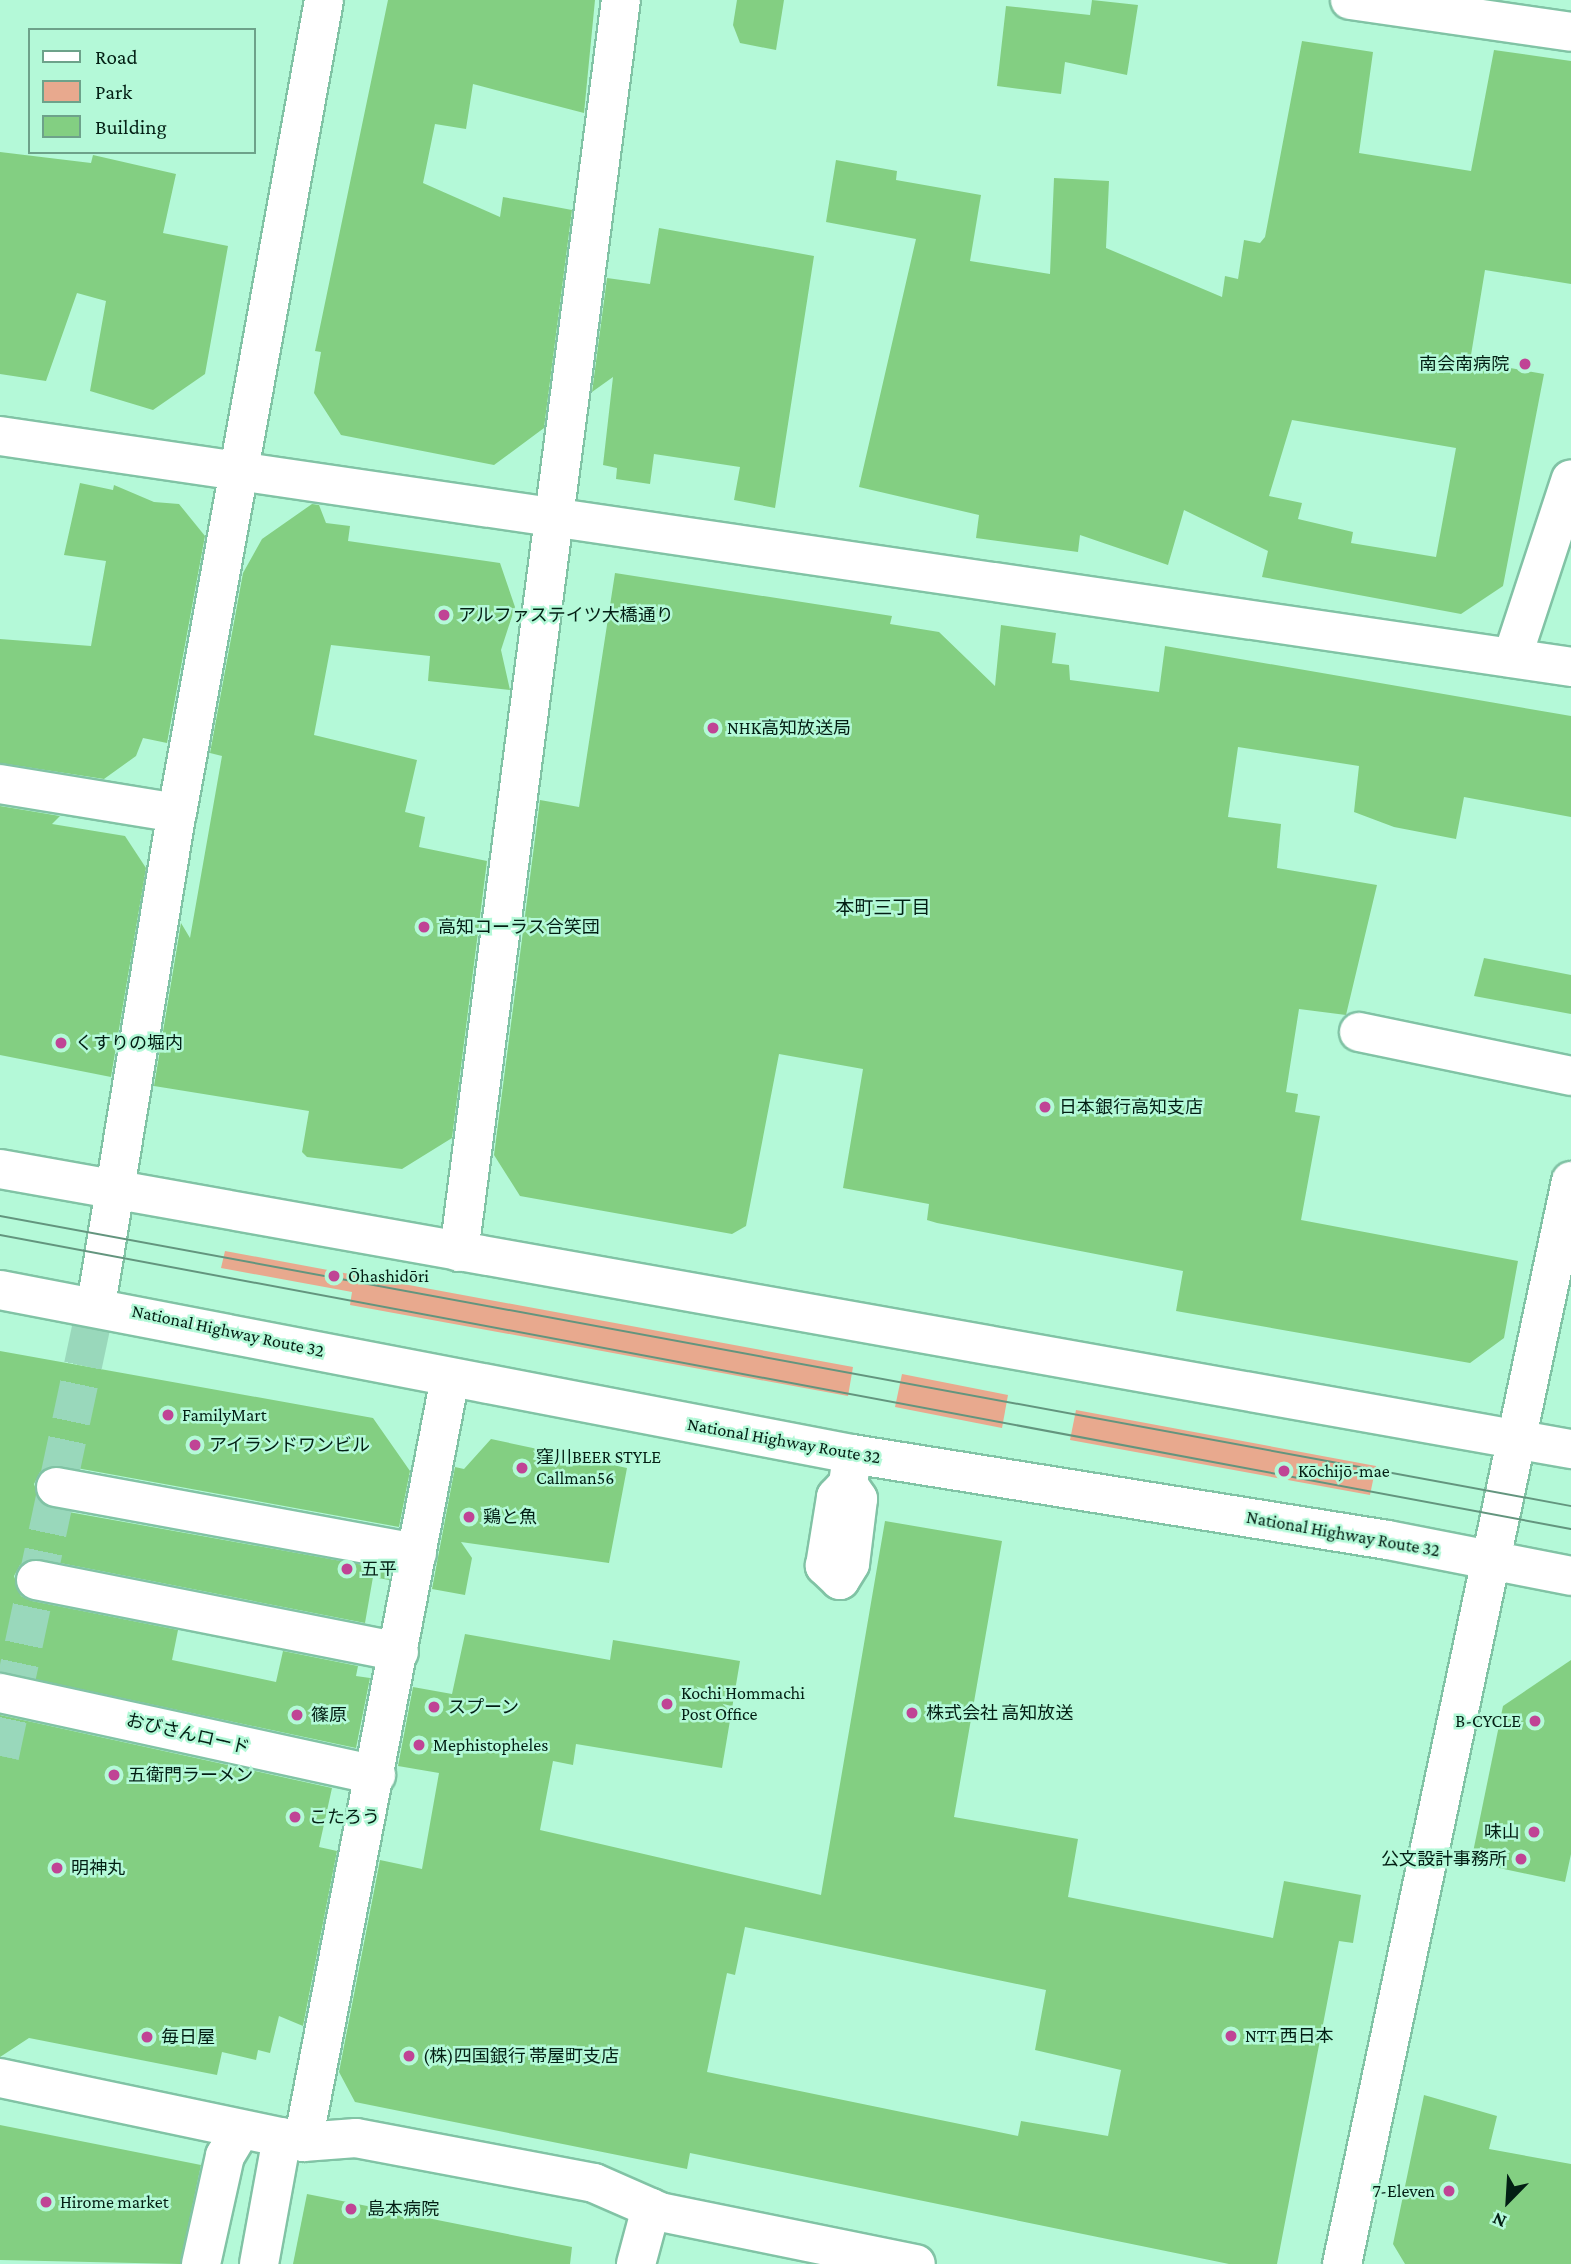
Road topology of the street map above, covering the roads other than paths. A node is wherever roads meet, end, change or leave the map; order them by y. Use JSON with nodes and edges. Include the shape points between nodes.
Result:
{"nodes":[{"id":1,"x":324,"y":0,"type":"edge"},
{"id":2,"x":621,"y":0,"type":"edge"},
{"id":3,"x":1350,"y":0,"type":"edge"},
{"id":4,"x":1571,"y":32,"type":"edge"},
{"id":5,"x":0,"y":436,"type":"edge"},
{"id":6,"x":237,"y":468,"type":"junction"},
{"id":7,"x":1571,"y":479,"type":"edge"},
{"id":8,"x":550,"y":516,"type":"junction"},
{"id":9,"x":1512,"y":658,"type":"junction"},
{"id":10,"x":1571,"y":667,"type":"edge"},
{"id":11,"x":0,"y":784,"type":"edge"},
{"id":12,"x":177,"y":813,"type":"junction"},
{"id":13,"x":1359,"y":1032,"type":"dead end"},
{"id":14,"x":1571,"y":1076,"type":"edge"},
{"id":15,"x":0,"y":1169,"type":"edge"},
{"id":16,"x":1571,"y":1181,"type":"edge"},
{"id":17,"x":115,"y":1189,"type":"junction"},
{"id":18,"x":459,"y":1252,"type":"junction"},
{"id":19,"x":0,"y":1290,"type":"edge"},
{"id":20,"x":96,"y":1305,"type":"junction"},
{"id":21,"x":450,"y":1378,"type":"junction"},
{"id":22,"x":1518,"y":1438,"type":"junction"},
{"id":23,"x":1571,"y":1449,"type":"edge"},
{"id":24,"x":57,"y":1487,"type":"dead end"},
{"id":25,"x":417,"y":1553,"type":"junction"},
{"id":26,"x":1490,"y":1561,"type":"junction"},
{"id":27,"x":1571,"y":1576,"type":"edge"},
{"id":28,"x":36,"y":1580,"type":"dead end"},
{"id":29,"x":400,"y":1652,"type":"junction"},
{"id":30,"x":0,"y":1693,"type":"edge"},
{"id":31,"x":376,"y":1775,"type":"junction"},
{"id":32,"x":0,"y":2078,"type":"edge"},
{"id":33,"x":241,"y":2129,"type":"junction"},
{"id":34,"x":293,"y":2139,"type":"junction"},
{"id":35,"x":651,"y":2208,"type":"junction"},
{"id":36,"x":201,"y":2264,"type":"edge"},
{"id":37,"x":225,"y":2264,"type":"edge"},
{"id":38,"x":259,"y":2264,"type":"edge"},
{"id":39,"x":636,"y":2264,"type":"edge"},
{"id":40,"x":916,"y":2264,"type":"edge"},
{"id":41,"x":1342,"y":2264,"type":"edge"}],
"edges":[{"from":1,"to":6,"type":"main road"},
{"from":2,"to":8,"type":"main road"},
{"from":3,"to":4,"type":"main road"},
{"from":5,"to":6,"type":"main road"},
{"from":6,"to":8,"type":"main road"},
{"from":6,"to":12,"type":"main road"},
{"from":7,"to":9,"type":"main road"},
{"from":8,"to":9,"type":"main road"},
{"from":8,"to":18,"type":"main road"},
{"from":9,"to":10,"type":"main road"},
{"from":11,"to":12,"type":"main road"},
{"from":12,"to":17,"type":"main road"},
{"from":13,"to":14,"type":"main road"},
{"from":15,"to":17,"type":"main road"},
{"from":16,"to":22,"type":"main road"},
{"from":17,"to":18,"type":"main road"},
{"from":17,"to":20,"type":"main road"},
{"from":18,"to":22,"type":"main road"},
{"from":19,"to":20,"type":"main road","name":"National Highway Route 32"},
{"from":20,"to":21,"type":"main road","name":"National Highway Route 32"},
{"from":21,"to":25,"type":"main road"},
{"from":21,"to":26,"type":"main road","name":"National Highway Route 32","via":[[850,1469]]},
{"from":22,"to":23,"type":"main road"},
{"from":22,"to":26,"type":"main road"},
{"from":24,"to":25,"type":"main road"},
{"from":25,"to":29,"type":"main road"},
{"from":26,"to":27,"type":"main road","name":"National Highway Route 32"},
{"from":26,"to":41,"type":"main road"},
{"from":28,"to":29,"type":"main road"},
{"from":29,"to":31,"type":"main road"},
{"from":30,"to":31,"type":"main road","name":"おびさんロード"},
{"from":31,"to":34,"type":"main road"},
{"from":32,"to":33,"type":"main road"},
{"from":33,"to":34,"type":"main road"},
{"from":33,"to":36,"type":"main road","via":[[225,2156]]},
{"from":33,"to":37,"type":"main road","via":[[246,2161]]},
{"from":34,"to":35,"type":"main road","via":[[356,2138],[581,2180]]},
{"from":34,"to":38,"type":"main road"},
{"from":35,"to":39,"type":"main road"},
{"from":35,"to":40,"type":"main road"}]}
